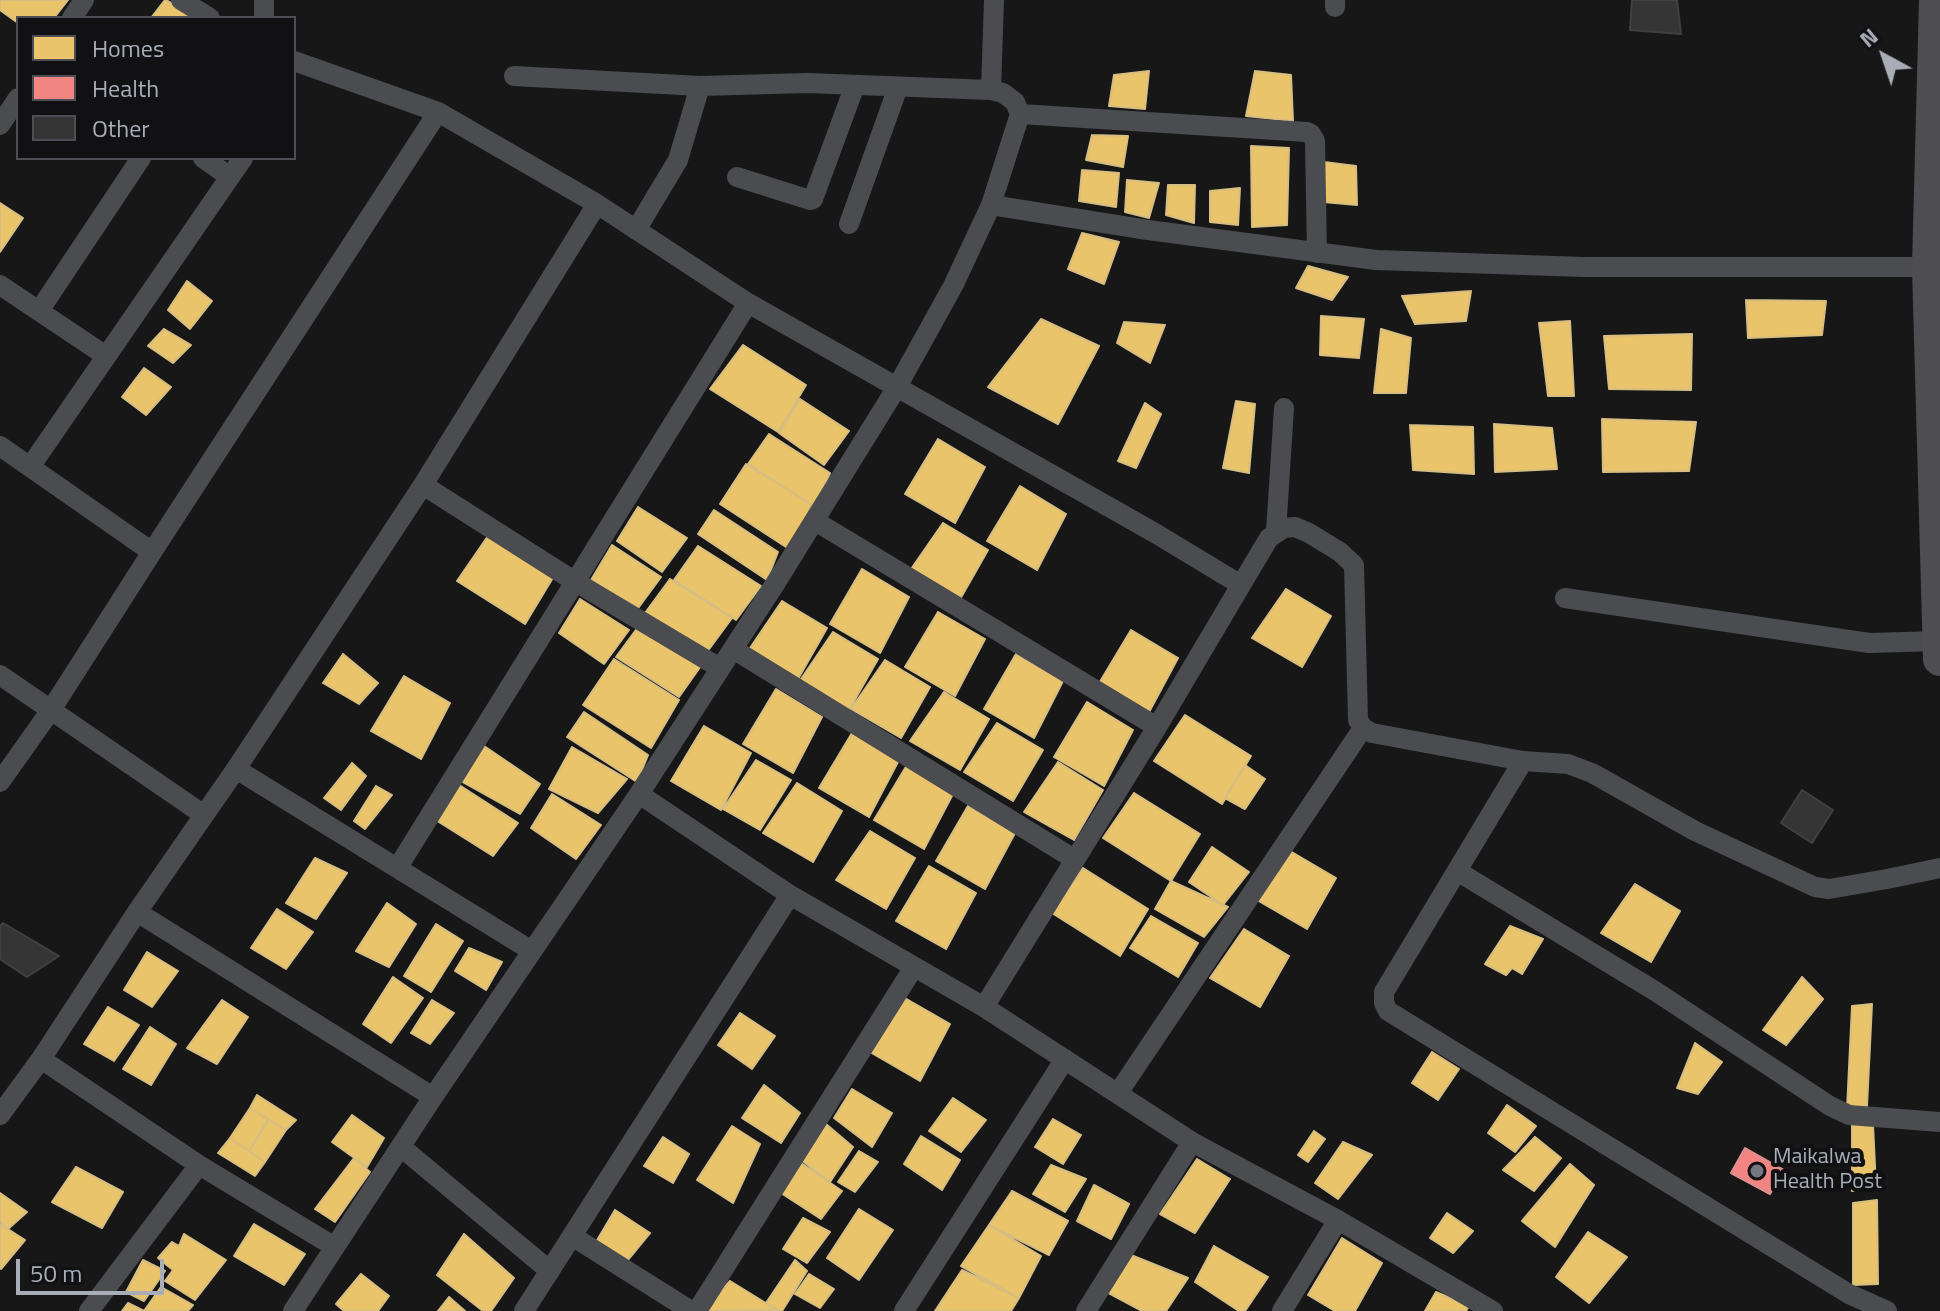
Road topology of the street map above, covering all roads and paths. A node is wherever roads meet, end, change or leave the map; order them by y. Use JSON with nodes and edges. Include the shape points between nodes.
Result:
{"nodes":[{"id":1,"x":181,"y":0,"type":"edge"},
{"id":2,"x":994,"y":0,"type":"edge"},
{"id":3,"x":1936,"y":0,"type":"edge"},
{"id":4,"x":207,"y":16,"type":"edge"},
{"id":5,"x":296,"y":62,"type":"edge"},
{"id":6,"x":514,"y":76,"type":"dead end"},
{"id":7,"x":855,"y":85,"type":"junction"},
{"id":8,"x":700,"y":86,"type":"junction"},
{"id":9,"x":898,"y":87,"type":"junction"},
{"id":10,"x":991,"y":90,"type":"junction"},
{"id":11,"x":16,"y":101,"type":"edge"},
{"id":12,"x":438,"y":112,"type":"junction"},
{"id":13,"x":1020,"y":114,"type":"junction"},
{"id":14,"x":0,"y":125,"type":"edge"},
{"id":15,"x":140,"y":160,"type":"edge"},
{"id":16,"x":206,"y":160,"type":"edge"},
{"id":17,"x":242,"y":160,"type":"edge"},
{"id":18,"x":230,"y":177,"type":"junction"},
{"id":19,"x":737,"y":177,"type":"dead end"},
{"id":20,"x":597,"y":204,"type":"junction"},
{"id":21,"x":991,"y":205,"type":"junction"},
{"id":22,"x":849,"y":224,"type":"dead end"},
{"id":23,"x":636,"y":230,"type":"junction"},
{"id":24,"x":1317,"y":253,"type":"junction"},
{"id":25,"x":1929,"y":267,"type":"junction"},
{"id":26,"x":0,"y":285,"type":"edge"},
{"id":27,"x":748,"y":303,"type":"junction"},
{"id":28,"x":39,"y":311,"type":"junction"},
{"id":29,"x":106,"y":356,"type":"junction"},
{"id":30,"x":897,"y":387,"type":"junction"},
{"id":31,"x":1284,"y":408,"type":"dead end"},
{"id":32,"x":0,"y":446,"type":"edge"},
{"id":33,"x":30,"y":467,"type":"junction"},
{"id":34,"x":423,"y":485,"type":"junction"},
{"id":35,"x":815,"y":521,"type":"junction"},
{"id":36,"x":1276,"y":532,"type":"junction"},
{"id":37,"x":152,"y":552,"type":"junction"},
{"id":38,"x":574,"y":581,"type":"junction"},
{"id":39,"x":1241,"y":585,"type":"junction"},
{"id":40,"x":1565,"y":598,"type":"dead end"},
{"id":41,"x":1939,"y":641,"type":"edge"},
{"id":42,"x":733,"y":649,"type":"junction"},
{"id":43,"x":1940,"y":659,"type":"edge"},
{"id":44,"x":720,"y":668,"type":"junction"},
{"id":45,"x":0,"y":675,"type":"edge"},
{"id":46,"x":51,"y":710,"type":"junction"},
{"id":47,"x":1157,"y":727,"type":"junction"},
{"id":48,"x":1363,"y":728,"type":"junction"},
{"id":49,"x":1523,"y":761,"type":"junction"},
{"id":50,"x":236,"y":769,"type":"junction"},
{"id":51,"x":0,"y":782,"type":"edge"},
{"id":52,"x":639,"y":794,"type":"junction"},
{"id":53,"x":204,"y":815,"type":"junction"},
{"id":54,"x":1074,"y":859,"type":"junction"},
{"id":55,"x":398,"y":867,"type":"junction"},
{"id":56,"x":1940,"y":868,"type":"edge"},
{"id":57,"x":1457,"y":871,"type":"junction"},
{"id":58,"x":790,"y":895,"type":"junction"},
{"id":59,"x":137,"y":912,"type":"junction"},
{"id":60,"x":532,"y":951,"type":"junction"},
{"id":61,"x":914,"y":967,"type":"junction"},
{"id":62,"x":984,"y":1007,"type":"junction"},
{"id":63,"x":41,"y":1059,"type":"junction"},
{"id":64,"x":1065,"y":1059,"type":"junction"},
{"id":65,"x":1118,"y":1093,"type":"junction"},
{"id":66,"x":433,"y":1097,"type":"junction"},
{"id":67,"x":0,"y":1115,"type":"edge"},
{"id":68,"x":1940,"y":1122,"type":"edge"},
{"id":69,"x":1192,"y":1142,"type":"junction"},
{"id":70,"x":401,"y":1147,"type":"junction"},
{"id":71,"x":199,"y":1165,"type":"junction"},
{"id":72,"x":1338,"y":1220,"type":"junction"},
{"id":73,"x":572,"y":1236,"type":"junction"},
{"id":74,"x":335,"y":1247,"type":"junction"},
{"id":75,"x":550,"y":1271,"type":"junction"},
{"id":76,"x":1486,"y":1309,"type":"edge"},
{"id":77,"x":89,"y":1311,"type":"edge"},
{"id":78,"x":293,"y":1311,"type":"edge"},
{"id":79,"x":524,"y":1311,"type":"edge"},
{"id":80,"x":694,"y":1311,"type":"edge"},
{"id":81,"x":904,"y":1311,"type":"edge"},
{"id":82,"x":1086,"y":1311,"type":"edge"},
{"id":83,"x":1282,"y":1311,"type":"edge"},
{"id":84,"x":1887,"y":1311,"type":"edge"}],
"edges":[{"from":1,"to":4,"type":"street"},
{"from":2,"to":10,"type":"street"},
{"from":3,"to":25,"type":"highway"},
{"from":5,"to":12,"type":"street"},
{"from":6,"to":8,"type":"street"},
{"from":7,"to":8,"type":"street"},
{"from":7,"to":9,"type":"street"},
{"from":7,"to":19,"type":"street","via":[[813,199]]},
{"from":8,"to":23,"type":"street","via":[[678,160]]},
{"from":9,"to":10,"type":"street"},
{"from":9,"to":22,"type":"street"},
{"from":10,"to":13,"type":"street","via":[[1015,102]]},
{"from":11,"to":14,"type":"street"},
{"from":12,"to":20,"type":"street"},
{"from":12,"to":37,"type":"street"},
{"from":13,"to":21,"type":"street"},
{"from":13,"to":24,"type":"street","via":[[1311,134]]},
{"from":15,"to":28,"type":"street"},
{"from":16,"to":18,"type":"street"},
{"from":17,"to":18,"type":"street"},
{"from":18,"to":29,"type":"street"},
{"from":20,"to":23,"type":"street"},
{"from":20,"to":34,"type":"street"},
{"from":21,"to":24,"type":"street"},
{"from":21,"to":30,"type":"street"},
{"from":23,"to":27,"type":"street"},
{"from":24,"to":25,"type":"street","via":[[1584,267]]},
{"from":25,"to":41,"type":"highway"},
{"from":26,"to":28,"type":"street"},
{"from":27,"to":30,"type":"street"},
{"from":27,"to":38,"type":"street"},
{"from":28,"to":29,"type":"street"},
{"from":29,"to":33,"type":"street"},
{"from":30,"to":35,"type":"street"},
{"from":30,"to":39,"type":"street"},
{"from":31,"to":36,"type":"street"},
{"from":32,"to":33,"type":"street"},
{"from":33,"to":37,"type":"street"},
{"from":34,"to":38,"type":"street"},
{"from":34,"to":50,"type":"street"},
{"from":35,"to":42,"type":"street"},
{"from":35,"to":47,"type":"street"},
{"from":36,"to":39,"type":"street"},
{"from":36,"to":48,"type":"street","via":[[1295,527],[1354,565],[1358,720]]},
{"from":37,"to":46,"type":"street"},
{"from":38,"to":44,"type":"street"},
{"from":38,"to":55,"type":"street"},
{"from":39,"to":47,"type":"street"},
{"from":40,"to":41,"type":"street","via":[[1869,643]]},
{"from":41,"to":43,"type":"highway"},
{"from":42,"to":44,"type":"street"},
{"from":42,"to":54,"type":"street"},
{"from":44,"to":52,"type":"street"},
{"from":45,"to":46,"type":"street"},
{"from":46,"to":51,"type":"street"},
{"from":46,"to":53,"type":"street"},
{"from":47,"to":54,"type":"street"},
{"from":48,"to":49,"type":"street"},
{"from":48,"to":65,"type":"street"},
{"from":49,"to":56,"type":"street","via":[[1568,764],[1592,773],[1695,831],[1815,887],[1829,889]]},
{"from":49,"to":57,"type":"street"},
{"from":50,"to":53,"type":"street"},
{"from":50,"to":55,"type":"street"},
{"from":52,"to":58,"type":"street"},
{"from":52,"to":60,"type":"street"},
{"from":53,"to":59,"type":"street"},
{"from":54,"to":62,"type":"street"},
{"from":55,"to":60,"type":"street"},
{"from":57,"to":68,"type":"street","via":[[1655,991],[1830,1106],[1849,1115]]},
{"from":57,"to":84,"type":"street","via":[[1384,992],[1388,1011],[1849,1294]]},
{"from":58,"to":61,"type":"street"},
{"from":58,"to":73,"type":"street"},
{"from":59,"to":63,"type":"street"},
{"from":59,"to":66,"type":"street"},
{"from":60,"to":66,"type":"street"},
{"from":61,"to":62,"type":"street"},
{"from":61,"to":80,"type":"street"},
{"from":62,"to":64,"type":"street"},
{"from":63,"to":67,"type":"street"},
{"from":63,"to":71,"type":"street"},
{"from":64,"to":65,"type":"street"},
{"from":64,"to":81,"type":"street"},
{"from":65,"to":69,"type":"street"},
{"from":66,"to":70,"type":"street"},
{"from":69,"to":72,"type":"street"},
{"from":69,"to":82,"type":"street"},
{"from":70,"to":74,"type":"street"},
{"from":70,"to":75,"type":"street"},
{"from":71,"to":74,"type":"street"},
{"from":71,"to":77,"type":"street"},
{"from":72,"to":76,"type":"street"},
{"from":72,"to":83,"type":"street"},
{"from":73,"to":75,"type":"street"},
{"from":73,"to":80,"type":"street"},
{"from":74,"to":78,"type":"street"},
{"from":75,"to":79,"type":"street"}]}
